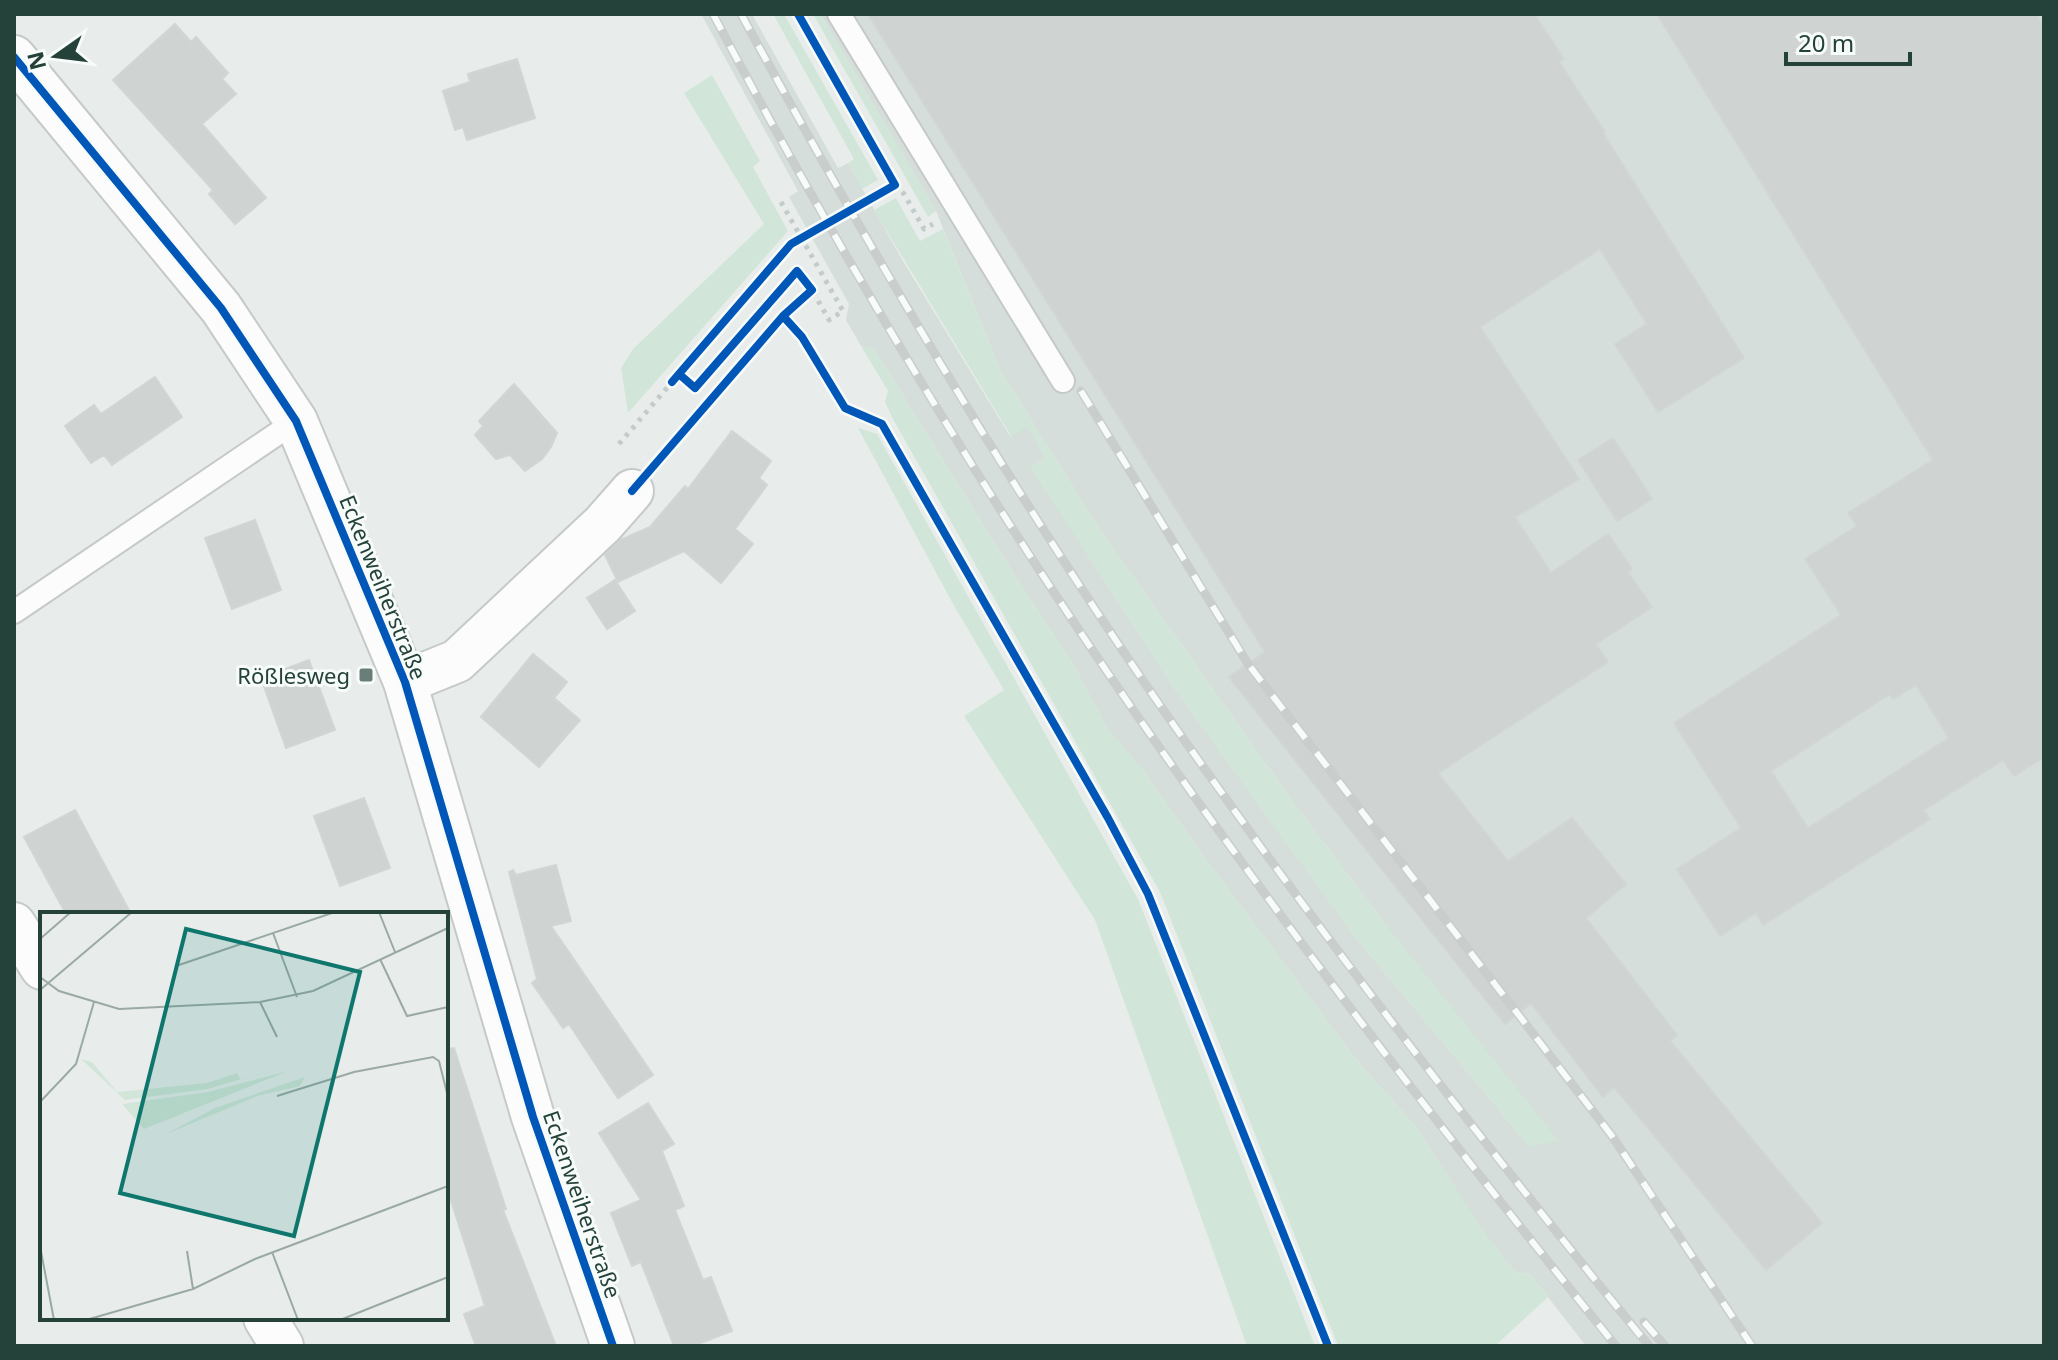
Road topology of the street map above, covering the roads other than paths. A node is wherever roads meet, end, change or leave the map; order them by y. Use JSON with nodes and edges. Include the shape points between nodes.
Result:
{"nodes":[{"id":1,"x":839,"y":14,"type":"edge"},
{"id":2,"x":14,"y":57,"type":"edge"},
{"id":3,"x":1063,"y":381,"type":"dead end"},
{"id":4,"x":296,"y":421,"type":"junction"},
{"id":5,"x":632,"y":491,"type":"dead end"},
{"id":6,"x":14,"y":612,"type":"edge"},
{"id":7,"x":405,"y":682,"type":"junction"},
{"id":8,"x":14,"y":924,"type":"edge"},
{"id":9,"x":40,"y":965,"type":"edge"},
{"id":10,"x":266,"y":1320,"type":"edge"},
{"id":11,"x":282,"y":1346,"type":"edge"},
{"id":12,"x":613,"y":1346,"type":"edge"}],
"edges":[{"from":1,"to":3,"type":"lane"},
{"from":2,"to":4,"type":"street","name":"Eckenweiherstraße","via":[[221,308]]},
{"from":4,"to":6,"type":"lane"},
{"from":4,"to":7,"type":"street","name":"Eckenweiherstraße"},
{"from":5,"to":7,"type":"street","via":[[457,661]]},
{"from":7,"to":12,"type":"street","name":"Eckenweiherstraße","via":[[533,1117]]},
{"from":8,"to":9,"type":"street"},
{"from":10,"to":11,"type":"street"}]}
